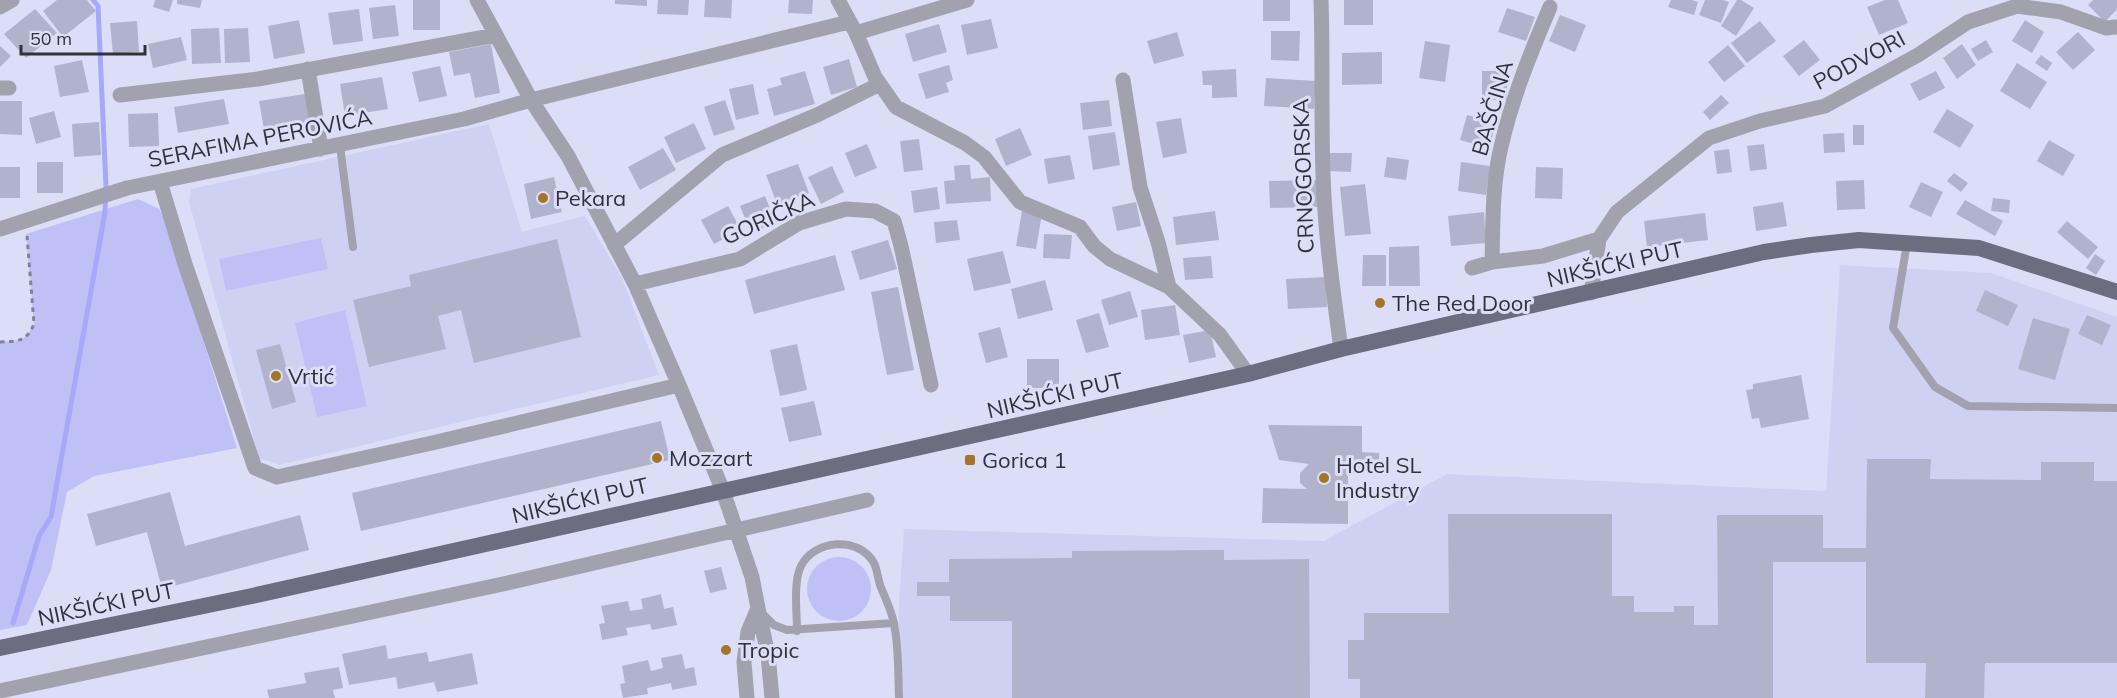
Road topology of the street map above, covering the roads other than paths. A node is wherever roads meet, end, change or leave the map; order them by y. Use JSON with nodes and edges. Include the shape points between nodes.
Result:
{"nodes":[{"id":1,"x":12,"y":0,"type":"edge"},
{"id":2,"x":477,"y":0,"type":"edge"},
{"id":3,"x":838,"y":0,"type":"edge"},
{"id":4,"x":967,"y":0,"type":"edge"},
{"id":5,"x":1321,"y":0,"type":"edge"},
{"id":6,"x":0,"y":7,"type":"edge"},
{"id":7,"x":1550,"y":7,"type":"dead end"},
{"id":8,"x":853,"y":27,"type":"junction"},
{"id":9,"x":2117,"y":27,"type":"edge"},
{"id":10,"x":496,"y":35,"type":"junction"},
{"id":11,"x":308,"y":69,"type":"junction"},
{"id":12,"x":1123,"y":80,"type":"dead end"},
{"id":13,"x":880,"y":84,"type":"junction"},
{"id":14,"x":120,"y":95,"type":"dead end"},
{"id":15,"x":531,"y":100,"type":"junction"},
{"id":16,"x":340,"y":146,"type":"junction"},
{"id":17,"x":321,"y":149,"type":"junction"},
{"id":18,"x":160,"y":182,"type":"junction"},
{"id":19,"x":0,"y":229,"type":"edge"},
{"id":20,"x":1599,"y":239,"type":"junction"},
{"id":21,"x":1907,"y":243,"type":"junction"},
{"id":22,"x":614,"y":245,"type":"junction"},
{"id":23,"x":353,"y":247,"type":"dead end"},
{"id":24,"x":1492,"y":262,"type":"junction"},
{"id":25,"x":1472,"y":268,"type":"dead end"},
{"id":26,"x":635,"y":284,"type":"junction"},
{"id":27,"x":1169,"y":287,"type":"junction"},
{"id":28,"x":2117,"y":292,"type":"edge"},
{"id":29,"x":1591,"y":293,"type":"junction"},
{"id":30,"x":1341,"y":349,"type":"junction"},
{"id":31,"x":1248,"y":374,"type":"junction"},
{"id":32,"x":679,"y":385,"type":"junction"},
{"id":33,"x":931,"y":385,"type":"dead end"},
{"id":34,"x":2117,"y":408,"type":"edge"},
{"id":35,"x":723,"y":491,"type":"junction"},
{"id":36,"x":867,"y":500,"type":"dead end"},
{"id":37,"x":736,"y":530,"type":"junction"},
{"id":38,"x":758,"y":608,"type":"junction"},
{"id":39,"x":894,"y":622,"type":"junction"},
{"id":40,"x":797,"y":631,"type":"junction"},
{"id":41,"x":0,"y":648,"type":"edge"},
{"id":42,"x":0,"y":691,"type":"edge"},
{"id":43,"x":747,"y":698,"type":"edge"},
{"id":44,"x":772,"y":698,"type":"edge"},
{"id":45,"x":899,"y":698,"type":"edge"}],
"edges":[{"from":1,"to":6,"type":"street"},
{"from":2,"to":10,"type":"street"},
{"from":3,"to":8,"type":"street"},
{"from":4,"to":8,"type":"street"},
{"from":5,"to":30,"type":"street","name":"CRNOGORSKA","via":[[1327,249]]},
{"from":7,"to":24,"type":"street","name":"BAŠČINA","via":[[1500,148]]},
{"from":8,"to":13,"type":"street"},
{"from":8,"to":15,"type":"street"},
{"from":9,"to":20,"type":"street","name":"PODVORI","via":[[2106,28],[2061,12],[2017,6],[1968,22],[1918,55],[1825,106],[1709,138],[1617,212]]},
{"from":10,"to":11,"type":"street"},
{"from":10,"to":15,"type":"street"},
{"from":11,"to":14,"type":"street","via":[[258,79]]},
{"from":11,"to":17,"type":"street"},
{"from":12,"to":27,"type":"street","via":[[1140,187]]},
{"from":13,"to":22,"type":"street","via":[[722,155]]},
{"from":13,"to":27,"type":"street","via":[[896,107],[984,157],[1020,202],[1080,228],[1110,259]]},
{"from":15,"to":16,"type":"street","name":"SERAFIMA PEROVIĆA"},
{"from":15,"to":22,"type":"street","via":[[568,156]]},
{"from":16,"to":17,"type":"street","name":"SERAFIMA PEROVIĆA"},
{"from":16,"to":23,"type":"lane"},
{"from":17,"to":18,"type":"street","name":"SERAFIMA PEROVIĆA"},
{"from":18,"to":19,"type":"street","name":"SERAFIMA PEROVIĆA","via":[[127,188]]},
{"from":18,"to":32,"type":"street","via":[[255,468],[277,477]]},
{"from":20,"to":24,"type":"street","via":[[1543,256]]},
{"from":20,"to":29,"type":"street","name":"PODVORI"},
{"from":21,"to":28,"type":"main road","name":"NIKŠIĆKI PUT","via":[[1979,248]]},
{"from":21,"to":29,"type":"main road","name":"NIKŠIĆKI PUT","via":[[1859,240],[1764,252]]},
{"from":21,"to":34,"type":"lane","via":[[1893,328],[1935,387],[1968,406]]},
{"from":22,"to":26,"type":"street"},
{"from":24,"to":25,"type":"street"},
{"from":26,"to":32,"type":"street"},
{"from":26,"to":33,"type":"street","name":"GORIČKA","via":[[740,259],[808,220],[846,209],[875,211],[894,221]]},
{"from":27,"to":31,"type":"street","via":[[1220,335]]},
{"from":29,"to":30,"type":"main road","name":"NIKŠIĆKI PUT"},
{"from":30,"to":31,"type":"main road","name":"NIKŠIĆKI PUT"},
{"from":31,"to":35,"type":"main road","name":"NIKŠIĆKI PUT"},
{"from":32,"to":35,"type":"street"},
{"from":35,"to":37,"type":"street"},
{"from":35,"to":41,"type":"main road","name":"NIKŠIĆKI PUT","via":[[241,599]]},
{"from":36,"to":37,"type":"street"},
{"from":37,"to":38,"type":"street"},
{"from":37,"to":42,"type":"street","via":[[491,587]]},
{"from":38,"to":40,"type":"lane","via":[[774,625]]},
{"from":38,"to":43,"type":"street","via":[[748,632],[744,662]]},
{"from":38,"to":44,"type":"street"},
{"from":39,"to":40,"type":"lane"},
{"from":39,"to":40,"type":"lane","via":[[873,562],[854,547],[831,544],[816,550],[800,568]]},
{"from":39,"to":45,"type":"lane"}]}
